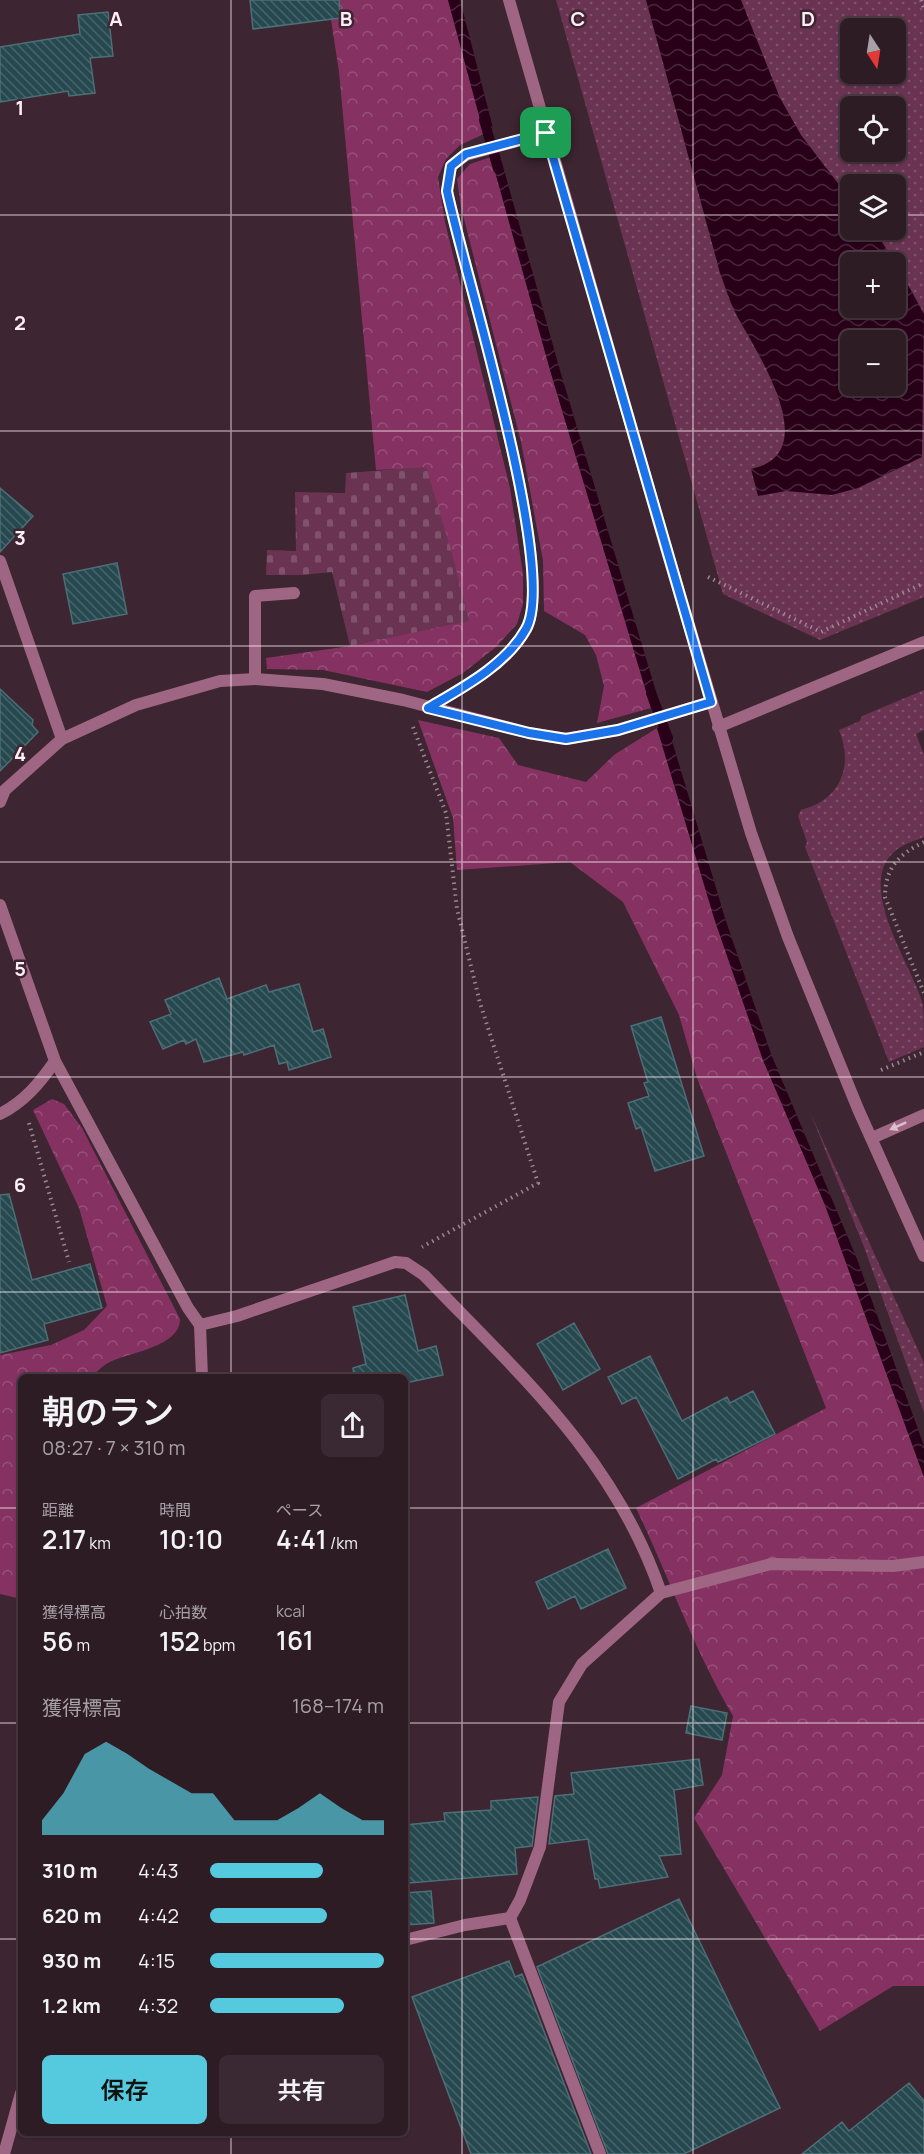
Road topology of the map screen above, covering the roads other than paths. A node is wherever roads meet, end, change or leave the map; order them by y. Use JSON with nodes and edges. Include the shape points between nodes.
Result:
{"nodes":[{"id":1,"x":509,"y":0,"type":"edge"},
{"id":2,"x":546,"y":133,"type":"junction"},
{"id":3,"x":0,"y":561,"type":"edge"},
{"id":4,"x":294,"y":593,"type":"dead end"},
{"id":5,"x":924,"y":642,"type":"edge"},
{"id":6,"x":255,"y":679,"type":"junction"},
{"id":7,"x":711,"y":702,"type":"junction"},
{"id":8,"x":428,"y":708,"type":"junction"},
{"id":9,"x":718,"y":727,"type":"junction"},
{"id":10,"x":62,"y":739,"type":"junction"},
{"id":11,"x":2,"y":792,"type":"edge"},
{"id":12,"x":0,"y":905,"type":"edge"},
{"id":13,"x":55,"y":1061,"type":"junction"},
{"id":14,"x":0,"y":1114,"type":"edge"},
{"id":15,"x":924,"y":1115,"type":"edge"},
{"id":16,"x":872,"y":1138,"type":"junction"},
{"id":17,"x":924,"y":1256,"type":"edge"},
{"id":18,"x":200,"y":1325,"type":"junction"},
{"id":19,"x":202,"y":1374,"type":"edge"},
{"id":20,"x":924,"y":1562,"type":"edge"},
{"id":21,"x":661,"y":1593,"type":"junction"},
{"id":22,"x":510,"y":1918,"type":"junction"},
{"id":23,"x":408,"y":1939,"type":"edge"},
{"id":24,"x":18,"y":2104,"type":"edge"},
{"id":25,"x":4,"y":2154,"type":"edge"},
{"id":26,"x":600,"y":2154,"type":"edge"}],
"edges":[{"from":1,"to":2,"type":"street"},
{"from":2,"to":7,"type":"street"},
{"from":2,"to":8,"type":"street","via":[[466,154],[451,166],[447,191],[517,475],[531,548],[533,593],[527,628],[506,656]]},
{"from":3,"to":10,"type":"street"},
{"from":4,"to":6,"type":"street","via":[[255,596]]},
{"from":5,"to":9,"type":"street"},
{"from":6,"to":8,"type":"street","via":[[323,684]]},
{"from":6,"to":10,"type":"street","via":[[220,681],[136,705]]},
{"from":7,"to":8,"type":"street","via":[[618,730],[566,739]]},
{"from":7,"to":9,"type":"street"},
{"from":9,"to":16,"type":"street","via":[[788,937]]},
{"from":10,"to":11,"type":"street"},
{"from":12,"to":13,"type":"street"},
{"from":13,"to":14,"type":"street","via":[[39,1084]]},
{"from":13,"to":18,"type":"street"},
{"from":15,"to":16,"type":"street","one_way":true},
{"from":16,"to":17,"type":"street"},
{"from":18,"to":19,"type":"street"},
{"from":18,"to":21,"type":"street","via":[[395,1262],[406,1263],[424,1275],[555,1410],[598,1466],[638,1534]]},
{"from":20,"to":21,"type":"street","via":[[893,1566],[771,1563]]},
{"from":21,"to":22,"type":"street","via":[[582,1664],[559,1701],[540,1847]]},
{"from":22,"to":23,"type":"street"},
{"from":22,"to":26,"type":"street"},
{"from":24,"to":25,"type":"street"}]}
